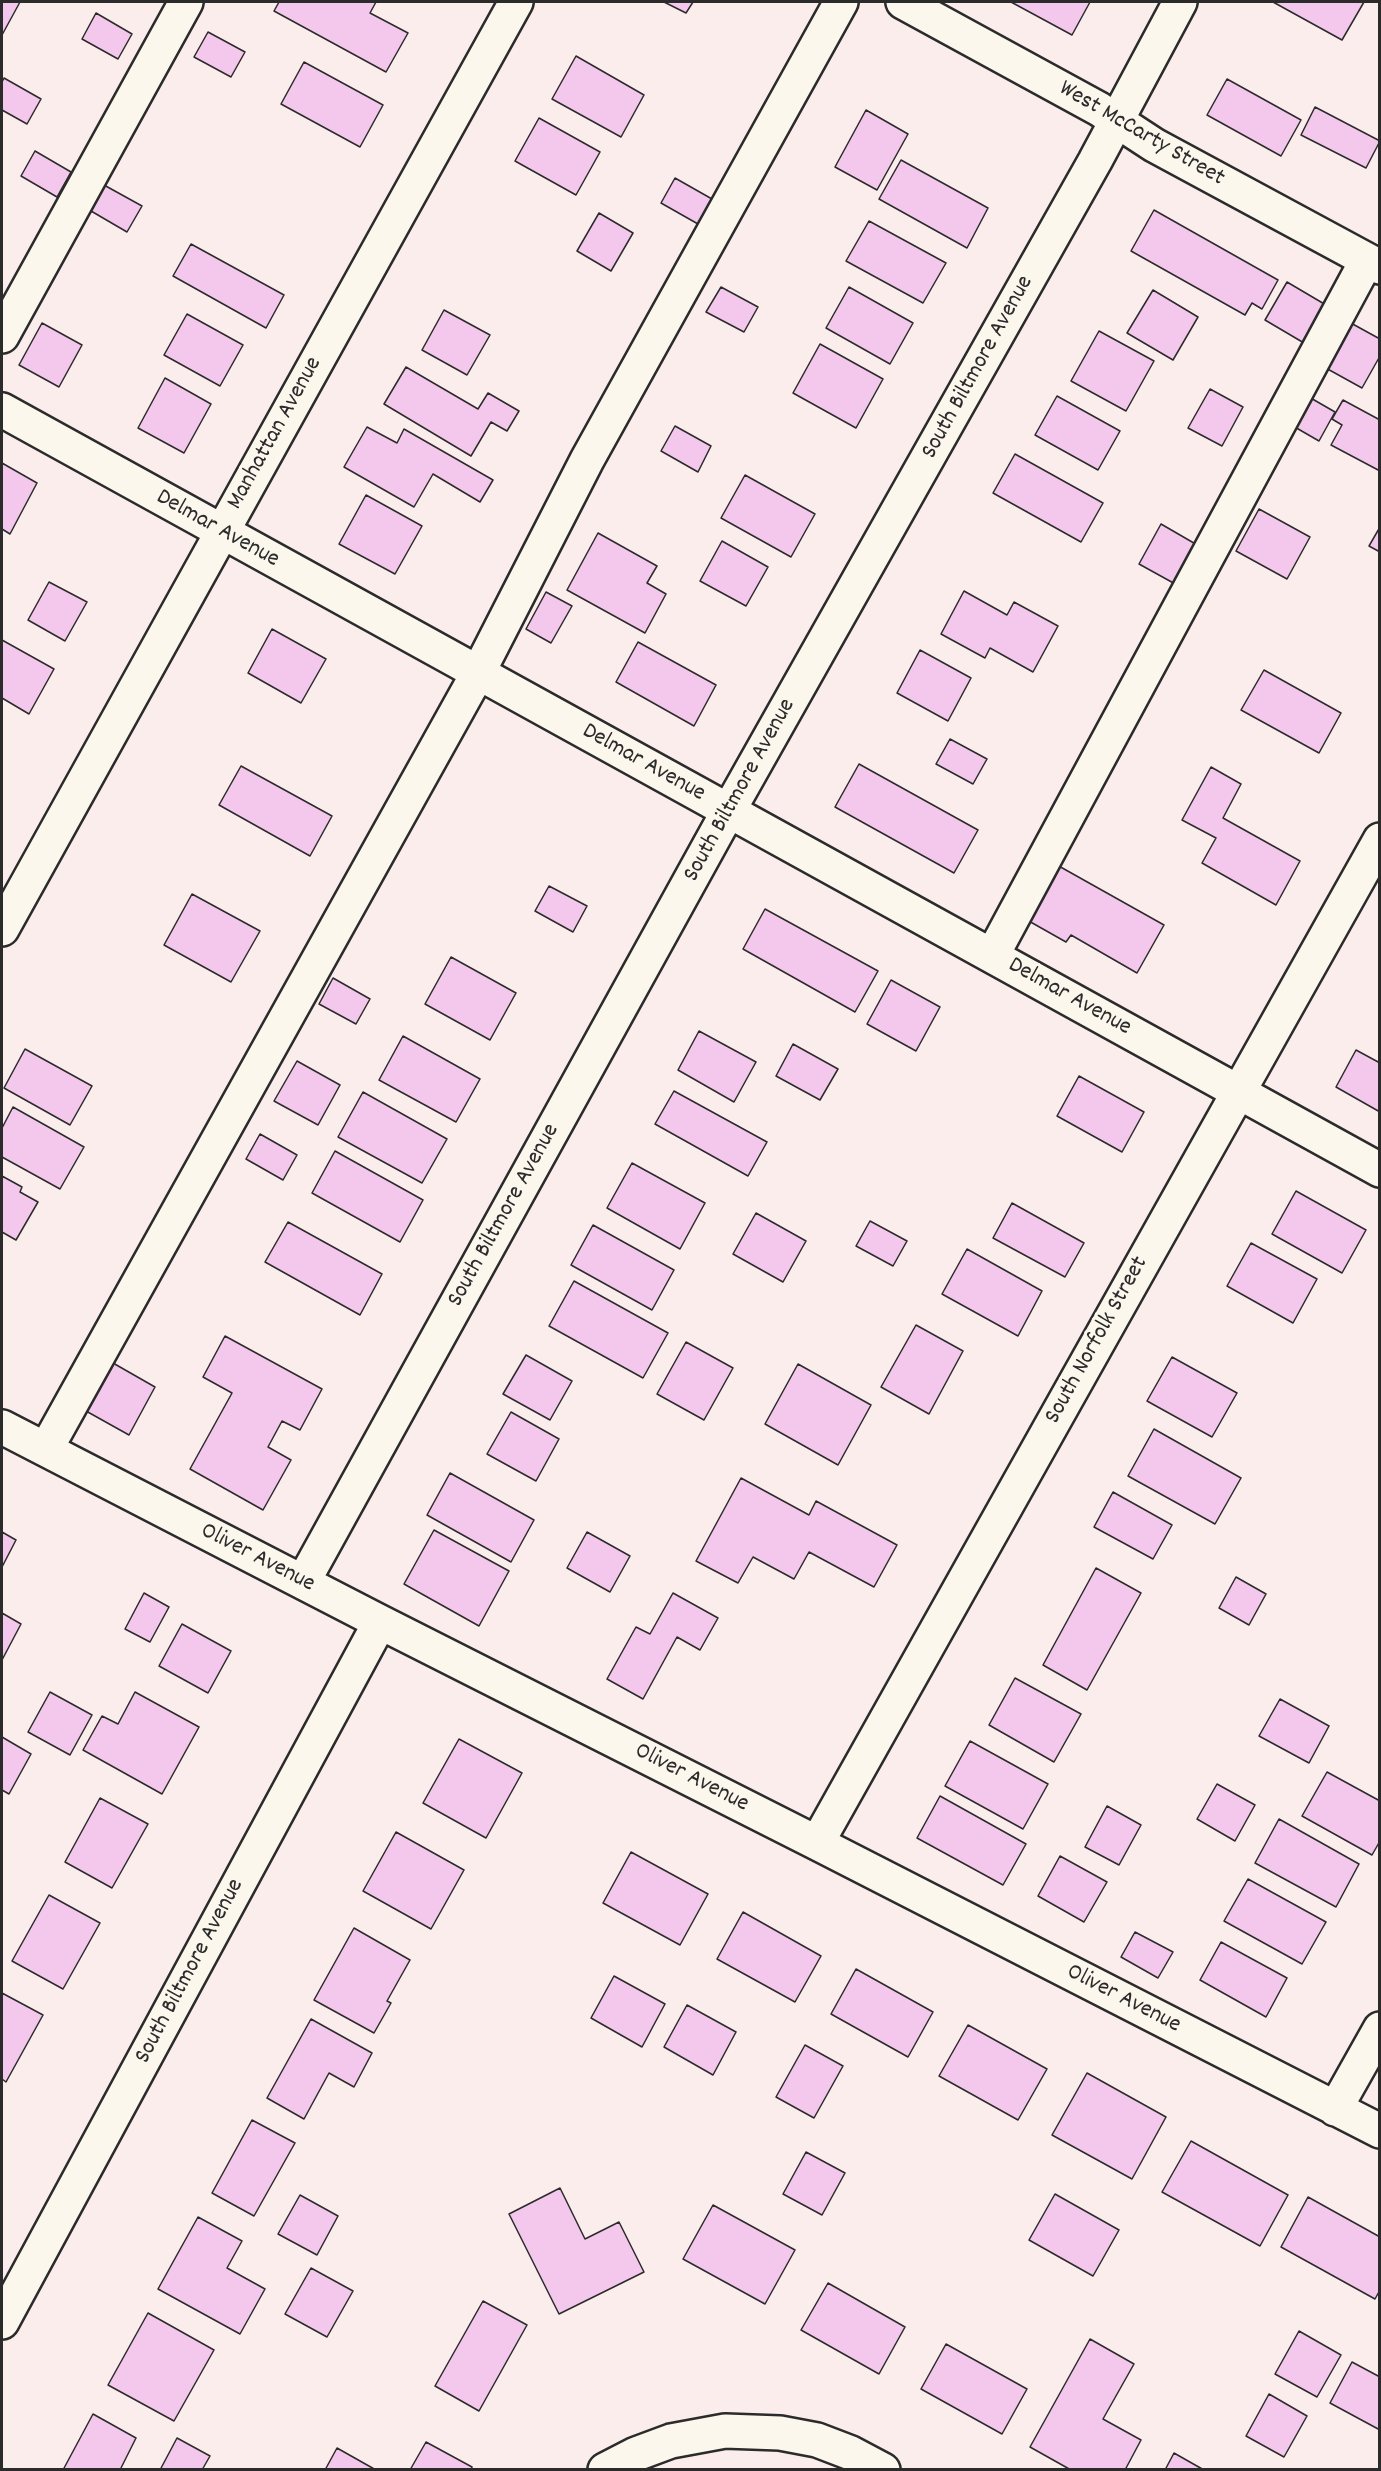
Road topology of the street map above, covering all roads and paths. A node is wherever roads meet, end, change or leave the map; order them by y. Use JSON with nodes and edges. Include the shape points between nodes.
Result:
{"nodes":[{"id":1,"x":186,"y":2,"type":"edge"},
{"id":2,"x":516,"y":2,"type":"edge"},
{"id":3,"x":841,"y":2,"type":"edge"},
{"id":4,"x":903,"y":2,"type":"edge"},
{"id":5,"x":1180,"y":2,"type":"edge"},
{"id":6,"x":1116,"y":120,"type":"junction"},
{"id":7,"x":1373,"y":264,"type":"edge"},
{"id":8,"x":2,"y":336,"type":"edge"},
{"id":9,"x":2,"y":410,"type":"edge"},
{"id":10,"x":221,"y":533,"type":"junction"},
{"id":11,"x":478,"y":673,"type":"junction"},
{"id":12,"x":729,"y":810,"type":"junction"},
{"id":13,"x":1380,"y":840,"type":"edge"},
{"id":14,"x":2,"y":929,"type":"edge"},
{"id":15,"x":992,"y":956,"type":"junction"},
{"id":16,"x":1238,"y":1092,"type":"junction"},
{"id":17,"x":1380,"y":1170,"type":"edge"},
{"id":18,"x":2,"y":1427,"type":"edge"},
{"id":19,"x":46,"y":1449,"type":"junction"},
{"id":20,"x":303,"y":1582,"type":"junction"},
{"id":21,"x":380,"y":1622,"type":"junction"},
{"id":22,"x":817,"y":1843,"type":"junction"},
{"id":23,"x":1380,"y":2029,"type":"edge"},
{"id":24,"x":1335,"y":2109,"type":"junction"},
{"id":25,"x":1380,"y":2132,"type":"edge"},
{"id":26,"x":2,"y":2322,"type":"edge"},
{"id":27,"x":605,"y":2469,"type":"edge"},
{"id":28,"x":883,"y":2469,"type":"edge"}],
"edges":[{"from":1,"to":8,"type":"street"},
{"from":2,"to":10,"type":"street","name":"Manhattan Avenue"},
{"from":3,"to":11,"type":"street","via":[[587,460]]},
{"from":4,"to":6,"type":"street","name":"West McCarty Street"},
{"from":5,"to":6,"type":"street","name":"South Biltmore Avenue"},
{"from":6,"to":7,"type":"street","name":"West McCarty Street","via":[[1154,145]]},
{"from":6,"to":12,"type":"street","name":"South Biltmore Avenue"},
{"from":7,"to":15,"type":"street"},
{"from":9,"to":10,"type":"street","name":"Delmar Avenue"},
{"from":10,"to":11,"type":"street","name":"Delmar Avenue"},
{"from":10,"to":14,"type":"street","name":"Manhattan Avenue"},
{"from":11,"to":12,"type":"street","name":"Delmar Avenue"},
{"from":11,"to":19,"type":"street"},
{"from":12,"to":15,"type":"street","name":"Delmar Avenue"},
{"from":12,"to":20,"type":"street","name":"South Biltmore Avenue"},
{"from":13,"to":16,"type":"street","name":"South Norfolk Street"},
{"from":15,"to":16,"type":"street","name":"Delmar Avenue"},
{"from":16,"to":17,"type":"street","name":"Delmar Avenue"},
{"from":16,"to":22,"type":"street","name":"South Norfolk Street"},
{"from":18,"to":19,"type":"street","name":"Oliver Avenue"},
{"from":19,"to":20,"type":"street","name":"Oliver Avenue"},
{"from":20,"to":21,"type":"street","name":"Oliver Avenue"},
{"from":21,"to":22,"type":"street","name":"Oliver Avenue"},
{"from":21,"to":26,"type":"street","name":"South Biltmore Avenue"},
{"from":22,"to":24,"type":"street","name":"Oliver Avenue"},
{"from":23,"to":24,"type":"street"},
{"from":24,"to":25,"type":"street","name":"Oliver Avenue"},
{"from":27,"to":28,"type":"street","via":[[671,2441],[725,2431],[780,2433],[816,2440]]}]}
